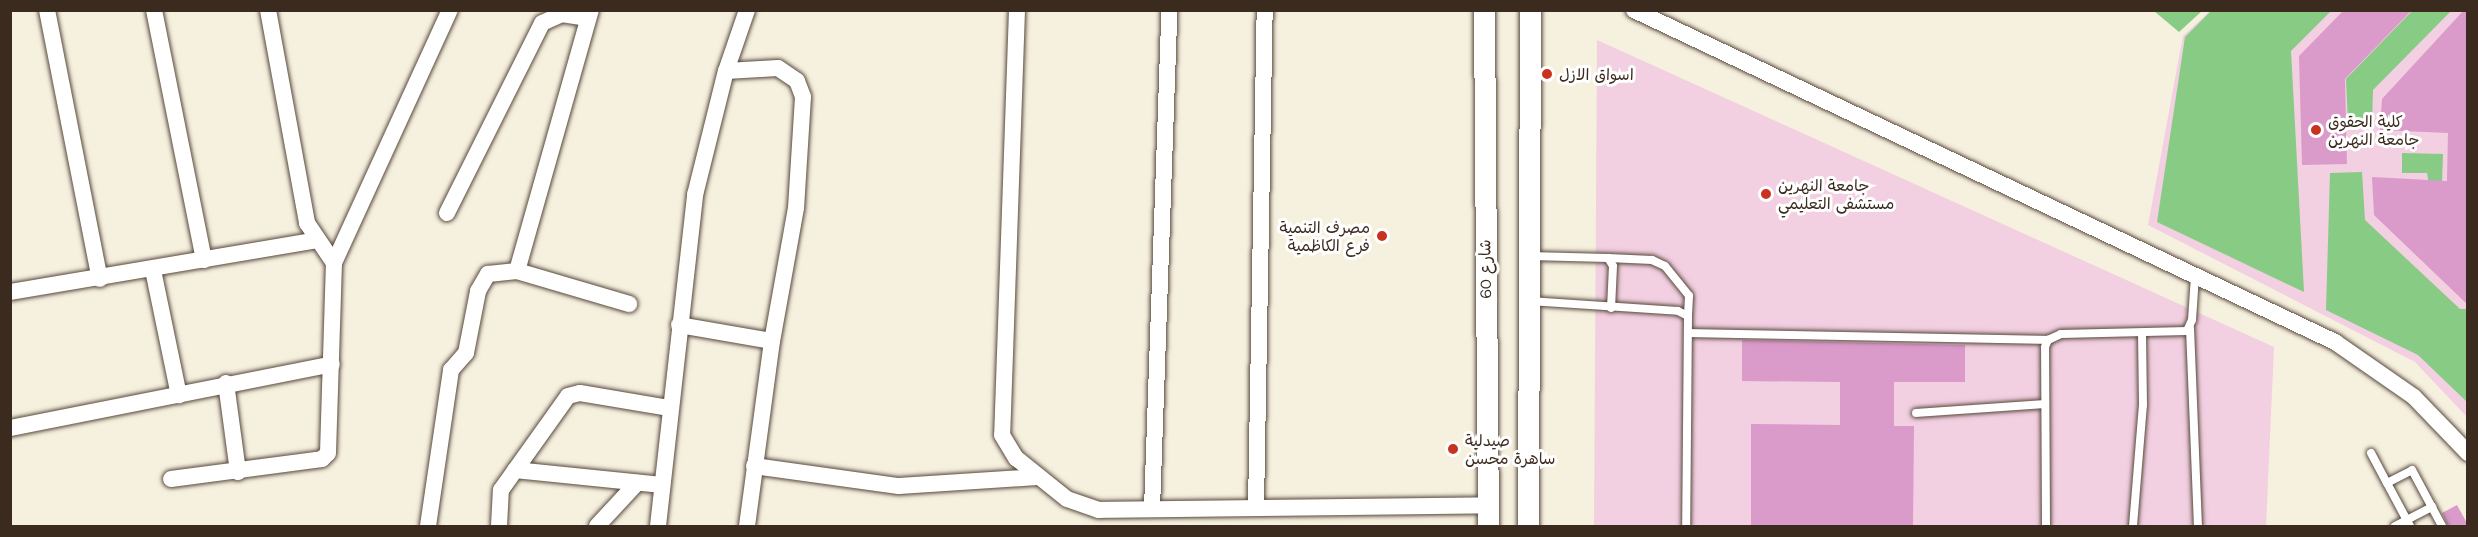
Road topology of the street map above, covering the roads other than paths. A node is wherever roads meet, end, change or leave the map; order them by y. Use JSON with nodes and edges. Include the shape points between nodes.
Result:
{"nodes":[{"id":1,"x":47,"y":10,"type":"edge"},
{"id":2,"x":154,"y":10,"type":"edge"},
{"id":3,"x":268,"y":10,"type":"edge"},
{"id":4,"x":450,"y":10,"type":"edge"},
{"id":5,"x":747,"y":10,"type":"edge"},
{"id":6,"x":1017,"y":10,"type":"edge"},
{"id":7,"x":1169,"y":10,"type":"edge"},
{"id":8,"x":1265,"y":10,"type":"edge"},
{"id":9,"x":1484,"y":10,"type":"edge"},
{"id":10,"x":1530,"y":10,"type":"edge"},
{"id":11,"x":1634,"y":10,"type":"edge"},
{"id":12,"x":590,"y":14,"type":"edge"},
{"id":13,"x":726,"y":71,"type":"junction"},
{"id":14,"x":447,"y":213,"type":"dead end"},
{"id":15,"x":317,"y":240,"type":"junction"},
{"id":16,"x":1529,"y":256,"type":"junction"},
{"id":17,"x":1608,"y":258,"type":"junction"},
{"id":18,"x":204,"y":260,"type":"junction"},
{"id":19,"x":334,"y":263,"type":"junction"},
{"id":20,"x":153,"y":270,"type":"junction"},
{"id":21,"x":517,"y":271,"type":"junction"},
{"id":22,"x":2195,"y":276,"type":"junction"},
{"id":23,"x":100,"y":279,"type":"junction"},
{"id":24,"x":10,"y":292,"type":"edge"},
{"id":25,"x":1529,"y":301,"type":"junction"},
{"id":26,"x":629,"y":304,"type":"dead end"},
{"id":27,"x":1611,"y":308,"type":"junction"},
{"id":28,"x":1688,"y":316,"type":"junction"},
{"id":29,"x":679,"y":326,"type":"junction"},
{"id":30,"x":2190,"y":328,"type":"junction"},
{"id":31,"x":1690,"y":333,"type":"junction"},
{"id":32,"x":2142,"y":333,"type":"junction"},
{"id":33,"x":2048,"y":340,"type":"junction"},
{"id":34,"x":772,"y":341,"type":"junction"},
{"id":35,"x":332,"y":364,"type":"junction"},
{"id":36,"x":226,"y":383,"type":"junction"},
{"id":37,"x":179,"y":395,"type":"junction"},
{"id":38,"x":2045,"y":404,"type":"junction"},
{"id":39,"x":670,"y":408,"type":"junction"},
{"id":40,"x":1916,"y":413,"type":"dead end"},
{"id":41,"x":10,"y":428,"type":"edge"},
{"id":42,"x":2371,"y":453,"type":"dead end"},
{"id":43,"x":2468,"y":453,"type":"edge"},
{"id":44,"x":754,"y":466,"type":"junction"},
{"id":45,"x":514,"y":470,"type":"junction"},
{"id":46,"x":238,"y":472,"type":"junction"},
{"id":47,"x":1037,"y":477,"type":"junction"},
{"id":48,"x":171,"y":479,"type":"dead end"},
{"id":49,"x":637,"y":483,"type":"junction"},
{"id":50,"x":2387,"y":483,"type":"junction"},
{"id":51,"x":662,"y":485,"type":"junction"},
{"id":52,"x":1488,"y":505,"type":"junction"},
{"id":53,"x":2432,"y":507,"type":"junction"},
{"id":54,"x":1256,"y":508,"type":"junction"},
{"id":55,"x":1152,"y":509,"type":"junction"},
{"id":56,"x":2409,"y":523,"type":"edge"},
{"id":57,"x":428,"y":526,"type":"edge"},
{"id":58,"x":499,"y":526,"type":"edge"},
{"id":59,"x":597,"y":526,"type":"edge"},
{"id":60,"x":658,"y":526,"type":"edge"},
{"id":61,"x":747,"y":526,"type":"edge"},
{"id":62,"x":1488,"y":526,"type":"edge"},
{"id":63,"x":1528,"y":526,"type":"edge"},
{"id":64,"x":1686,"y":526,"type":"edge"},
{"id":65,"x":2046,"y":526,"type":"edge"},
{"id":66,"x":2133,"y":526,"type":"edge"},
{"id":67,"x":2198,"y":526,"type":"edge"},
{"id":68,"x":2395,"y":526,"type":"edge"},
{"id":69,"x":2442,"y":526,"type":"edge"}],
"edges":[{"from":1,"to":23,"type":"street"},
{"from":2,"to":18,"type":"street"},
{"from":3,"to":15,"type":"street","via":[[307,223]]},
{"from":4,"to":19,"type":"street"},
{"from":5,"to":13,"type":"street"},
{"from":6,"to":47,"type":"street","via":[[1002,435],[1016,458]]},
{"from":7,"to":55,"type":"street"},
{"from":8,"to":54,"type":"street"},
{"from":9,"to":52,"type":"street","name":"شارع 60"},
{"from":10,"to":16,"type":"street"},
{"from":11,"to":22,"type":"street"},
{"from":12,"to":14,"type":"street","via":[[562,14],[542,23]]},
{"from":12,"to":21,"type":"street"},
{"from":13,"to":29,"type":"street","via":[[695,195]]},
{"from":13,"to":34,"type":"street","via":[[778,68],[797,81],[803,97],[796,208]]},
{"from":15,"to":18,"type":"street"},
{"from":15,"to":19,"type":"street"},
{"from":16,"to":17,"type":"lane"},
{"from":16,"to":25,"type":"street"},
{"from":17,"to":27,"type":"lane","via":[[1613,266]]},
{"from":17,"to":28,"type":"lane","via":[[1652,260],[1665,266],[1689,296]]},
{"from":18,"to":20,"type":"street"},
{"from":19,"to":35,"type":"street"},
{"from":20,"to":23,"type":"street"},
{"from":20,"to":37,"type":"street"},
{"from":21,"to":26,"type":"street"},
{"from":21,"to":57,"type":"street","via":[[488,274],[478,291],[466,353],[451,370],[443,405]]},
{"from":22,"to":30,"type":"lane"},
{"from":22,"to":43,"type":"street","via":[[2335,342],[2414,397]]},
{"from":23,"to":24,"type":"street"},
{"from":25,"to":27,"type":"lane"},
{"from":25,"to":63,"type":"street"},
{"from":27,"to":28,"type":"lane","via":[[1678,311]]},
{"from":28,"to":31,"type":"lane"},
{"from":29,"to":34,"type":"street"},
{"from":29,"to":39,"type":"street"},
{"from":30,"to":32,"type":"lane","via":[[2183,332]]},
{"from":30,"to":67,"type":"lane"},
{"from":31,"to":33,"type":"lane"},
{"from":31,"to":64,"type":"lane"},
{"from":32,"to":33,"type":"lane","via":[[2061,334]]},
{"from":32,"to":66,"type":"lane","via":[[2143,405]]},
{"from":33,"to":38,"type":"lane"},
{"from":34,"to":44,"type":"street"},
{"from":35,"to":36,"type":"street"},
{"from":35,"to":46,"type":"street","via":[[328,453],[322,459]]},
{"from":36,"to":37,"type":"street"},
{"from":36,"to":46,"type":"street"},
{"from":37,"to":41,"type":"street"},
{"from":38,"to":40,"type":"lane"},
{"from":38,"to":65,"type":"lane"},
{"from":39,"to":45,"type":"street","via":[[580,393],[568,396]]},
{"from":39,"to":51,"type":"street"},
{"from":42,"to":50,"type":"lane"},
{"from":44,"to":47,"type":"street","via":[[899,486]]},
{"from":44,"to":61,"type":"street"},
{"from":45,"to":49,"type":"street"},
{"from":45,"to":58,"type":"street","via":[[501,490]]},
{"from":46,"to":48,"type":"street"},
{"from":47,"to":55,"type":"street","via":[[1081,506],[1099,510]]},
{"from":49,"to":51,"type":"street"},
{"from":49,"to":59,"type":"street"},
{"from":50,"to":53,"type":"lane","via":[[2412,470]]},
{"from":50,"to":56,"type":"lane"},
{"from":51,"to":60,"type":"street"},
{"from":52,"to":54,"type":"street"},
{"from":52,"to":62,"type":"street","name":"شارع 60"},
{"from":53,"to":56,"type":"lane"},
{"from":53,"to":69,"type":"lane"},
{"from":54,"to":55,"type":"street"},
{"from":56,"to":68,"type":"lane"}]}
